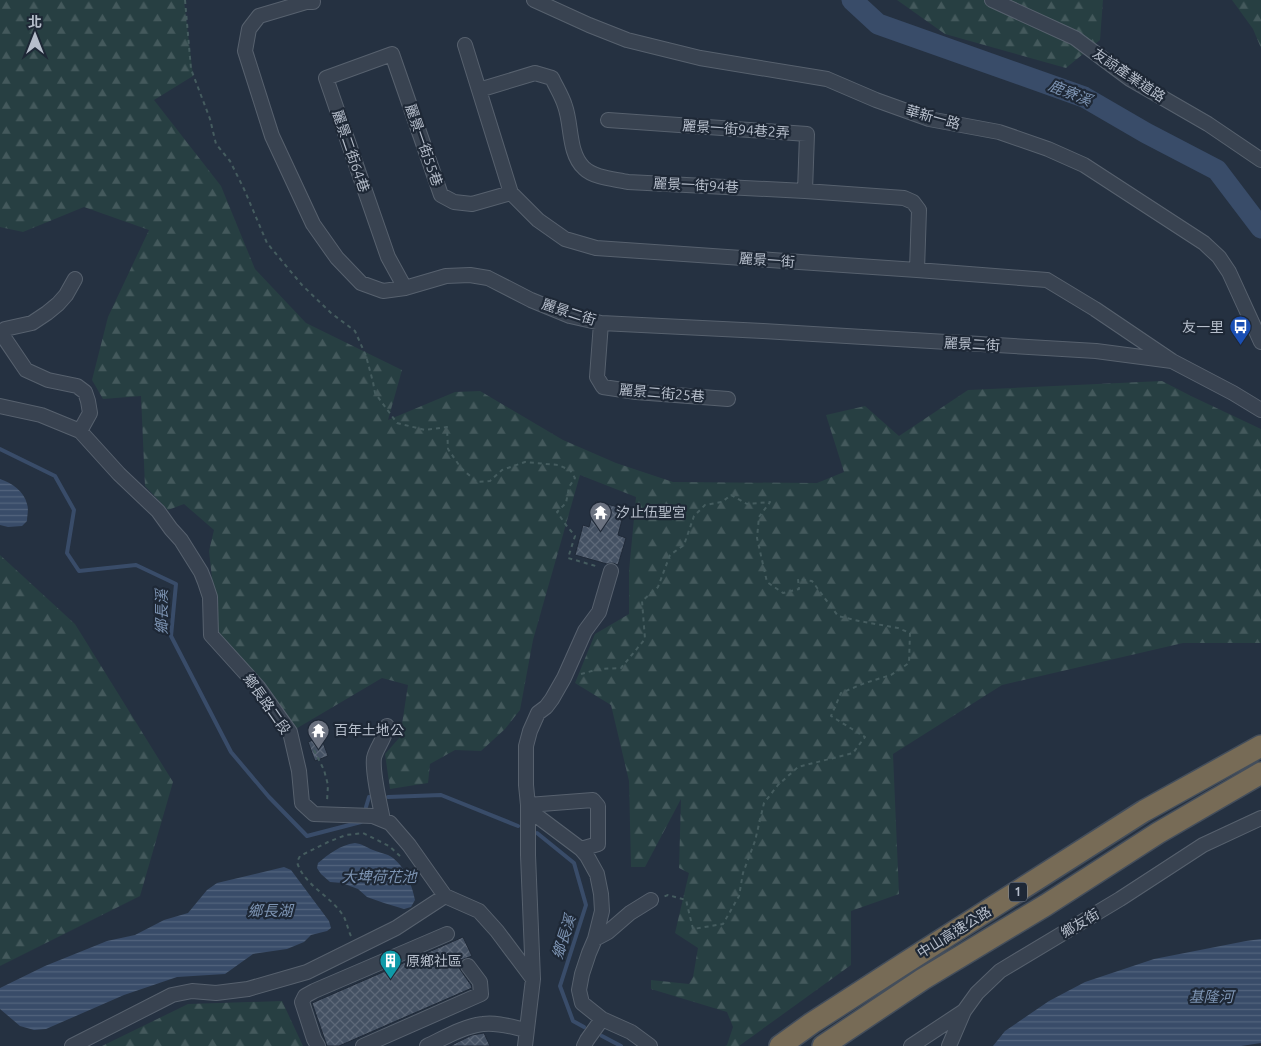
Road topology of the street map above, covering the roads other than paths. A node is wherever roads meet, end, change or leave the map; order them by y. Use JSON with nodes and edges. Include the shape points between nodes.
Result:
{"nodes":[{"id":1,"x":534,"y":0,"type":"edge"},
{"id":2,"x":992,"y":0,"type":"edge"},
{"id":3,"x":313,"y":2,"type":"dead end"},
{"id":4,"x":465,"y":45,"type":"dead end"},
{"id":5,"x":392,"y":54,"type":"joint"},
{"id":6,"x":479,"y":90,"type":"junction"},
{"id":7,"x":608,"y":120,"type":"dead end"},
{"id":8,"x":1261,"y":160,"type":"edge"},
{"id":9,"x":805,"y":191,"type":"junction"},
{"id":10,"x":511,"y":193,"type":"junction"},
{"id":11,"x":917,"y":270,"type":"junction"},
{"id":12,"x":75,"y":279,"type":"dead end"},
{"id":13,"x":405,"y":288,"type":"junction"},
{"id":14,"x":601,"y":323,"type":"junction"},
{"id":15,"x":1261,"y":342,"type":"edge"},
{"id":16,"x":1172,"y":361,"type":"junction"},
{"id":17,"x":728,"y":400,"type":"dead end"},
{"id":18,"x":0,"y":406,"type":"edge"},
{"id":19,"x":1261,"y":410,"type":"edge"},
{"id":20,"x":80,"y":431,"type":"junction"},
{"id":21,"x":611,"y":571,"type":"road end"},
{"id":22,"x":387,"y":726,"type":"dead end"},
{"id":23,"x":1261,"y":746,"type":"edge"},
{"id":24,"x":1261,"y":773,"type":"edge"},
{"id":25,"x":528,"y":809,"type":"junction"},
{"id":26,"x":1261,"y":818,"type":"edge"},
{"id":27,"x":383,"y":820,"type":"junction"},
{"id":28,"x":581,"y":849,"type":"junction"},
{"id":29,"x":445,"y":896,"type":"junction"},
{"id":30,"x":651,"y":900,"type":"road end"},
{"id":31,"x":447,"y":934,"type":"dead end"},
{"id":32,"x":595,"y":939,"type":"junction"},
{"id":33,"x":468,"y":966,"type":"dead end"},
{"id":34,"x":533,"y":979,"type":"junction"},
{"id":35,"x":964,"y":1011,"type":"junction"},
{"id":36,"x":602,"y":1020,"type":"junction"},
{"id":37,"x":526,"y":1030,"type":"junction"},
{"id":38,"x":72,"y":1046,"type":"edge"},
{"id":39,"x":318,"y":1046,"type":"edge"},
{"id":40,"x":363,"y":1046,"type":"edge"},
{"id":41,"x":427,"y":1046,"type":"edge"},
{"id":42,"x":525,"y":1046,"type":"edge"},
{"id":43,"x":584,"y":1046,"type":"edge"},
{"id":44,"x":650,"y":1046,"type":"edge"},
{"id":45,"x":780,"y":1046,"type":"edge"},
{"id":46,"x":823,"y":1046,"type":"edge"},
{"id":47,"x":911,"y":1046,"type":"edge"},
{"id":48,"x":949,"y":1046,"type":"edge"}],
"edges":[{"from":1,"to":15,"type":"street","name":"華新一路","via":[[628,40],[700,58],[827,79],[929,119],[998,132],[1084,165],[1204,243],[1228,272]]},
{"from":2,"to":8,"type":"street","name":"友諒產業道路","via":[[1076,38],[1130,79],[1208,124]]},
{"from":3,"to":13,"type":"street","name":"麗景二街","via":[[259,16],[249,29],[245,51],[272,136],[313,224],[337,258],[361,284],[383,291]]},
{"from":4,"to":6,"type":"street","name":"麗景一街"},
{"from":5,"to":10,"type":"street","name":"麗景一街55巷","via":[[441,195],[454,202],[472,204]]},
{"from":5,"to":13,"type":"street","name":"麗景二街64巷","via":[[326,78],[388,257]]},
{"from":6,"to":9,"type":"street","name":"麗景一街94巷","via":[[535,73],[552,78],[566,107],[577,158],[585,169],[602,177],[628,182]]},
{"from":6,"to":10,"type":"street","name":"麗景一街"},
{"from":7,"to":9,"type":"street","name":"麗景一街94巷2弄","via":[[807,134]]},
{"from":9,"to":11,"type":"street","name":"麗景一街94巷","via":[[904,198],[913,202],[919,210]]},
{"from":10,"to":11,"type":"street","name":"麗景一街","via":[[538,220],[565,239],[596,248]]},
{"from":11,"to":16,"type":"street","name":"麗景一街","via":[[1046,280]]},
{"from":12,"to":20,"type":"street","via":[[66,295],[47,313],[32,323],[5,329],[4,333],[26,370],[48,380],[77,386],[85,392],[90,413]]},
{"from":13,"to":14,"type":"street","name":"麗景二街","via":[[446,276],[488,278],[570,316]]},
{"from":14,"to":16,"type":"street","name":"麗景二街","via":[[1096,351]]},
{"from":14,"to":17,"type":"street","name":"麗景二街25巷","via":[[597,376],[602,387]]},
{"from":16,"to":19,"type":"street"},
{"from":18,"to":20,"type":"street","name":"鄉長路二段","via":[[41,415]]},
{"from":20,"to":27,"type":"street","name":"鄉長路二段","via":[[158,511],[201,572],[210,597],[212,635],[258,687],[290,732],[302,803],[314,814],[373,816]]},
{"from":21,"to":25,"type":"street","via":[[599,612],[585,631],[552,699],[538,713],[530,730],[526,746]]},
{"from":22,"to":27,"type":"street","via":[[374,757]]},
{"from":23,"to":45,"type":"highway","name":"中山高速公路","number":"1","via":[[1144,811]]},
{"from":24,"to":46,"type":"highway","name":"中山高速公路","number":"1","via":[[1158,832]]},
{"from":25,"to":28,"type":"street"},
{"from":25,"to":28,"type":"street","via":[[593,800],[598,806],[598,844]]},
{"from":25,"to":34,"type":"street"},
{"from":26,"to":35,"type":"street","name":"鄉友街","via":[[1203,844],[1120,899],[1000,971]]},
{"from":27,"to":29,"type":"street","via":[[390,823],[409,846]]},
{"from":28,"to":32,"type":"street","via":[[597,874],[601,894],[602,911]]},
{"from":29,"to":34,"type":"street","via":[[479,911]]},
{"from":29,"to":38,"type":"street","via":[[396,928],[307,972],[248,989],[172,995]]},
{"from":30,"to":32,"type":"street"},
{"from":31,"to":39,"type":"street","via":[[305,996],[302,1002]]},
{"from":32,"to":36,"type":"street","via":[[579,990],[582,1003]]},
{"from":33,"to":40,"type":"street","via":[[480,982],[481,994]]},
{"from":34,"to":37,"type":"street"},
{"from":35,"to":47,"type":"street","name":"鄉友街"},
{"from":35,"to":48,"type":"street"},
{"from":36,"to":43,"type":"street"},
{"from":36,"to":44,"type":"street","via":[[631,1032]]},
{"from":37,"to":41,"type":"street","via":[[483,1024]]},
{"from":37,"to":42,"type":"street"}]}
